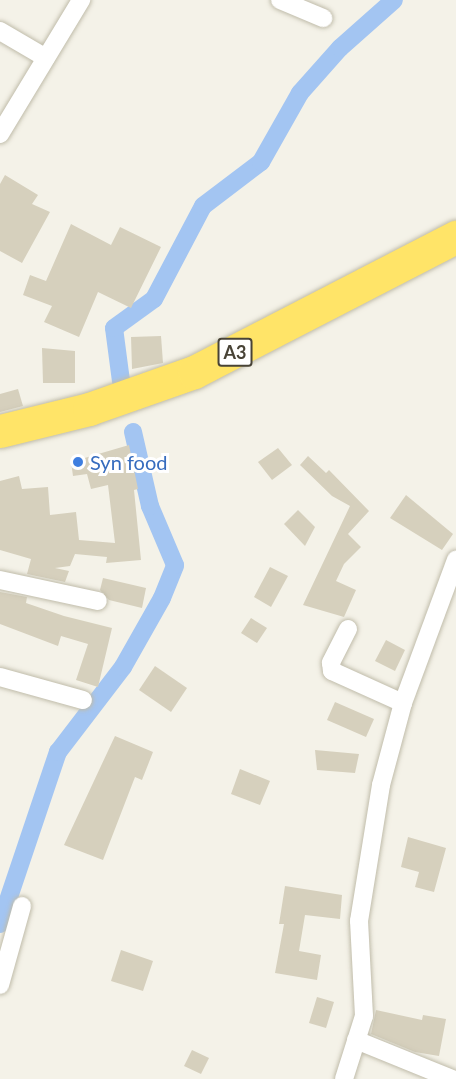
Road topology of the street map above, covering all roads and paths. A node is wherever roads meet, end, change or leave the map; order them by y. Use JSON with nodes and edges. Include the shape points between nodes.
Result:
{"nodes":[{"id":1,"x":81,"y":0,"type":"edge"},
{"id":2,"x":280,"y":0,"type":"edge"},
{"id":3,"x":323,"y":18,"type":"dead end"},
{"id":4,"x":0,"y":31,"type":"edge"},
{"id":5,"x":46,"y":58,"type":"junction"},
{"id":6,"x":0,"y":134,"type":"edge"},
{"id":7,"x":452,"y":250,"type":"edge"},
{"id":8,"x":0,"y":431,"type":"edge"},
{"id":9,"x":0,"y":452,"type":"edge"},
{"id":10,"x":456,"y":560,"type":"edge"},
{"id":11,"x":0,"y":580,"type":"edge"},
{"id":12,"x":98,"y":601,"type":"dead end"},
{"id":13,"x":348,"y":628,"type":"dead end"},
{"id":14,"x":0,"y":677,"type":"edge"},
{"id":15,"x":83,"y":700,"type":"dead end"},
{"id":16,"x":403,"y":703,"type":"junction"},
{"id":17,"x":22,"y":906,"type":"dead end"},
{"id":18,"x":0,"y":985,"type":"edge"},
{"id":19,"x":356,"y":1040,"type":"junction"},
{"id":20,"x":344,"y":1079,"type":"edge"},
{"id":21,"x":452,"y":1079,"type":"edge"}],
"edges":[{"from":1,"to":5,"type":"street"},
{"from":2,"to":3,"type":"street"},
{"from":4,"to":5,"type":"street"},
{"from":5,"to":6,"type":"street"},
{"from":7,"to":8,"type":"highway","number":"A3","via":[[194,372],[89,409]]},
{"from":7,"to":9,"type":"highway","number":"A3","via":[[201,387],[134,414]]},
{"from":10,"to":16,"type":"street"},
{"from":11,"to":12,"type":"street"},
{"from":13,"to":16,"type":"street","via":[[331,663],[332,671]]},
{"from":14,"to":15,"type":"street"},
{"from":16,"to":19,"type":"street","via":[[381,785],[359,921],[364,1016]]},
{"from":17,"to":18,"type":"street"},
{"from":19,"to":20,"type":"street"},
{"from":19,"to":21,"type":"street"}]}
